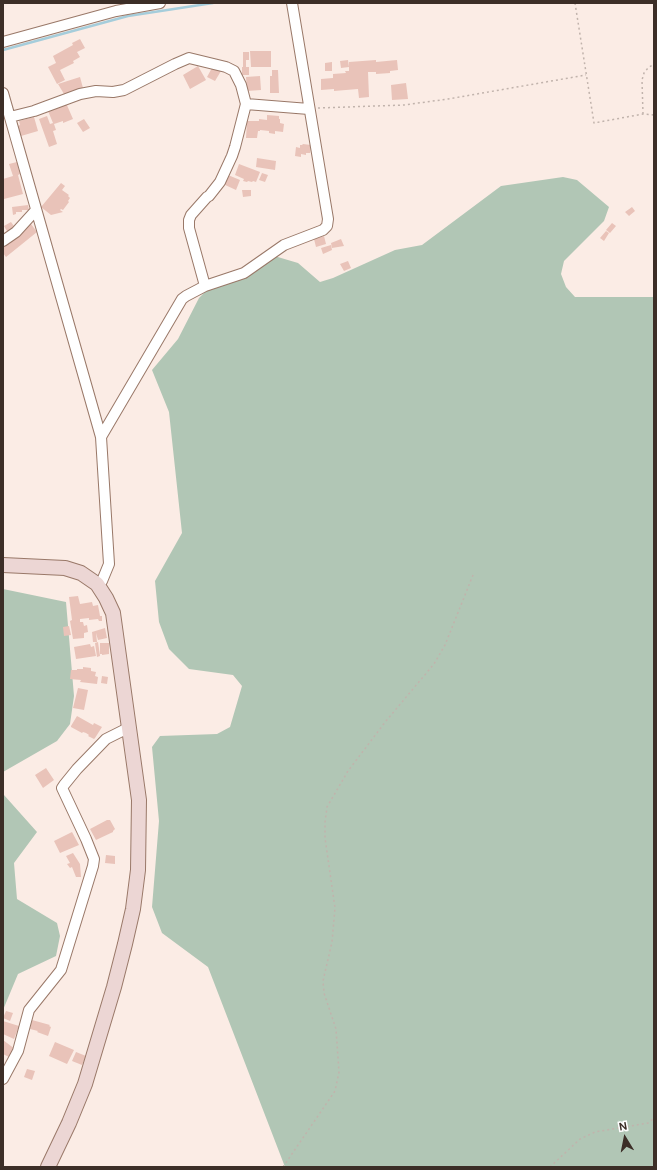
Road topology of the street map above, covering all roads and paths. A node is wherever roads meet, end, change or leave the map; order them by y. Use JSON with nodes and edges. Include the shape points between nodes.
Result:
{"nodes":[{"id":1,"x":160,"y":3,"type":"edge"},
{"id":2,"x":292,"y":3,"type":"edge"},
{"id":3,"x":574,"y":3,"type":"edge"},
{"id":4,"x":128,"y":6,"type":"edge"},
{"id":5,"x":3,"y":42,"type":"edge"},
{"id":6,"x":654,"y":64,"type":"edge"},
{"id":7,"x":586,"y":75,"type":"junction"},
{"id":8,"x":3,"y":94,"type":"edge"},
{"id":9,"x":246,"y":104,"type":"junction"},
{"id":10,"x":309,"y":109,"type":"junction"},
{"id":11,"x":643,"y":114,"type":"junction"},
{"id":12,"x":654,"y":115,"type":"edge"},
{"id":13,"x":10,"y":118,"type":"junction"},
{"id":14,"x":36,"y":210,"type":"junction"},
{"id":15,"x":3,"y":241,"type":"edge"},
{"id":16,"x":205,"y":286,"type":"junction"},
{"id":17,"x":101,"y":437,"type":"junction"},
{"id":18,"x":3,"y":565,"type":"edge"},
{"id":19,"x":472,"y":575,"type":"dead end"},
{"id":20,"x":97,"y":584,"type":"junction"},
{"id":21,"x":128,"y":728,"type":"junction"},
{"id":22,"x":3,"y":1079,"type":"edge"},
{"id":23,"x":654,"y":1118,"type":"edge"},
{"id":24,"x":48,"y":1167,"type":"edge"},
{"id":25,"x":283,"y":1167,"type":"edge"},
{"id":26,"x":550,"y":1167,"type":"edge"}],
"edges":[{"from":1,"to":4,"type":"street"},
{"from":2,"to":10,"type":"street"},
{"from":3,"to":7,"type":"path"},
{"from":4,"to":5,"type":"street"},
{"from":6,"to":11,"type":"path","via":[[644,73],[642,80]]},
{"from":7,"to":10,"type":"path","via":[[404,105]]},
{"from":7,"to":11,"type":"path","via":[[594,123]]},
{"from":8,"to":13,"type":"street"},
{"from":9,"to":10,"type":"street"},
{"from":9,"to":13,"type":"street","via":[[234,71],[226,66],[189,58],[124,90],[80,94]]},
{"from":9,"to":16,"type":"street","via":[[232,156],[220,182],[190,217],[189,224]]},
{"from":10,"to":16,"type":"street","via":[[328,219],[327,226],[323,230],[284,245],[244,273]]},
{"from":11,"to":12,"type":"path"},
{"from":13,"to":14,"type":"street"},
{"from":14,"to":15,"type":"street","via":[[16,232]]},
{"from":14,"to":17,"type":"street"},
{"from":16,"to":17,"type":"street","via":[[186,296],[179,304]]},
{"from":17,"to":20,"type":"street","via":[[109,564],[102,581]]},
{"from":18,"to":20,"type":"street","via":[[65,568],[81,573]]},
{"from":19,"to":25,"type":"path","via":[[445,645],[434,664],[348,771],[328,807],[325,838],[335,908],[324,993],[336,1029],[339,1072],[335,1091]]},
{"from":20,"to":21,"type":"street","via":[[113,613]]},
{"from":21,"to":22,"type":"street","via":[[106,739],[62,788],[86,838],[94,859],[93,866],[61,970],[29,1010],[18,1051]]},
{"from":21,"to":24,"type":"street","via":[[139,800],[138,870],[133,909],[114,987],[85,1084]]},
{"from":23,"to":26,"type":"path","via":[[648,1123],[595,1132],[580,1140]]}]}
